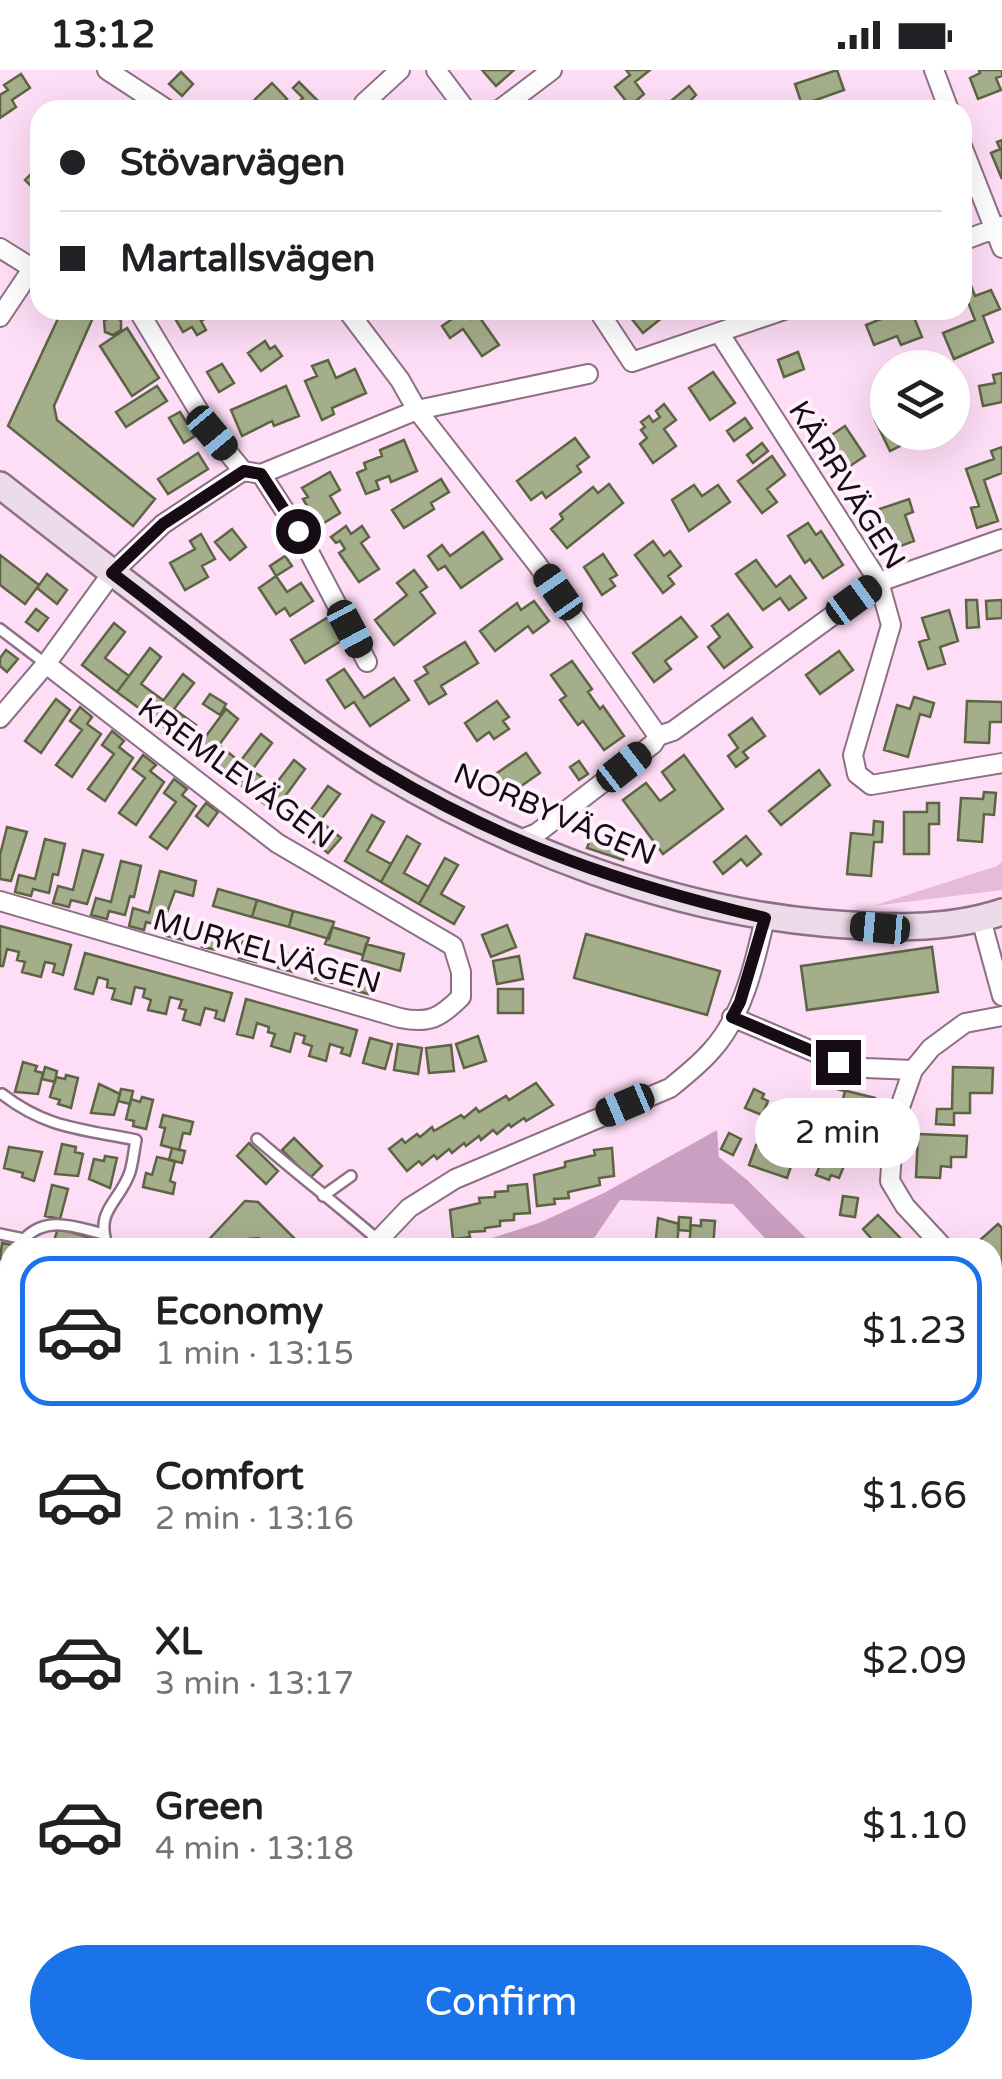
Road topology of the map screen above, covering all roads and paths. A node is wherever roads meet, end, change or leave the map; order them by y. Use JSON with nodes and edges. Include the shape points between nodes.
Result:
{"nodes":[{"id":1,"x":107,"y":70,"type":"edge"},
{"id":2,"x":400,"y":70,"type":"edge"},
{"id":3,"x":436,"y":70,"type":"edge"},
{"id":4,"x":552,"y":70,"type":"edge"},
{"id":5,"x":934,"y":70,"type":"edge"},
{"id":6,"x":153,"y":100,"type":"edge"},
{"id":7,"x":367,"y":100,"type":"edge"},
{"id":8,"x":458,"y":100,"type":"edge"},
{"id":9,"x":512,"y":100,"type":"edge"},
{"id":10,"x":945,"y":100,"type":"edge"},
{"id":11,"x":972,"y":168,"type":"edge"},
{"id":12,"x":998,"y":227,"type":"edge"},
{"id":13,"x":972,"y":237,"type":"edge"},
{"id":14,"x":0,"y":248,"type":"edge"},
{"id":15,"x":1002,"y":248,"type":"edge"},
{"id":16,"x":30,"y":267,"type":"edge"},
{"id":17,"x":30,"y":278,"type":"edge"},
{"id":18,"x":1,"y":313,"type":"edge"},
{"id":19,"x":144,"y":320,"type":"edge"},
{"id":20,"x":355,"y":320,"type":"edge"},
{"id":21,"x":605,"y":320,"type":"edge"},
{"id":22,"x":757,"y":320,"type":"edge"},
{"id":23,"x":720,"y":334,"type":"junction"},
{"id":24,"x":588,"y":374,"type":"dead end"},
{"id":25,"x":418,"y":410,"type":"junction"},
{"id":26,"x":252,"y":472,"type":"junction"},
{"id":27,"x":0,"y":486,"type":"edge"},
{"id":28,"x":1002,"y":540,"type":"edge"},
{"id":29,"x":112,"y":573,"type":"junction"},
{"id":30,"x":878,"y":582,"type":"junction"},
{"id":31,"x":0,"y":629,"type":"edge"},
{"id":32,"x":367,"y":662,"type":"dead end"},
{"id":33,"x":46,"y":664,"type":"junction"},
{"id":34,"x":0,"y":718,"type":"edge"},
{"id":35,"x":658,"y":736,"type":"junction"},
{"id":36,"x":1002,"y":762,"type":"edge"},
{"id":37,"x":517,"y":841,"type":"junction"},
{"id":38,"x":0,"y":902,"type":"edge"},
{"id":39,"x":992,"y":915,"type":"edge"},
{"id":40,"x":765,"y":918,"type":"junction"},
{"id":41,"x":453,"y":946,"type":"joint"},
{"id":42,"x":1002,"y":996,"type":"edge"},
{"id":43,"x":1002,"y":1016,"type":"edge"},
{"id":44,"x":732,"y":1017,"type":"junction"},
{"id":45,"x":913,"y":1070,"type":"junction"},
{"id":46,"x":2,"y":1094,"type":"edge"},
{"id":47,"x":257,"y":1139,"type":"dead end"},
{"id":48,"x":351,"y":1176,"type":"dead end"},
{"id":49,"x":323,"y":1196,"type":"junction"},
{"id":50,"x":104,"y":1234,"type":"junction"},
{"id":51,"x":25,"y":1238,"type":"edge"},
{"id":52,"x":105,"y":1238,"type":"edge"},
{"id":53,"x":368,"y":1238,"type":"edge"},
{"id":54,"x":380,"y":1238,"type":"edge"},
{"id":55,"x":935,"y":1238,"type":"edge"}],
"edges":[{"from":1,"to":6,"type":"street"},
{"from":2,"to":7,"type":"street"},
{"from":3,"to":8,"type":"street"},
{"from":4,"to":9,"type":"street"},
{"from":5,"to":10,"type":"street"},
{"from":11,"to":12,"type":"street"},
{"from":12,"to":13,"type":"street"},
{"from":12,"to":15,"type":"street"},
{"from":14,"to":16,"type":"street"},
{"from":17,"to":18,"type":"street"},
{"from":19,"to":26,"type":"street","via":[[212,433]]},
{"from":20,"to":25,"type":"street"},
{"from":21,"to":23,"type":"street","via":[[632,362]]},
{"from":22,"to":23,"type":"street"},
{"from":23,"to":30,"type":"street","name":"KÄRRVÄGEN"},
{"from":24,"to":25,"type":"street"},
{"from":25,"to":26,"type":"street"},
{"from":25,"to":35,"type":"street"},
{"from":26,"to":29,"type":"street","via":[[163,524]]},
{"from":26,"to":32,"type":"street","via":[[298,531]]},
{"from":27,"to":29,"type":"street","name":"NORBYVÄGEN"},
{"from":28,"to":30,"type":"street"},
{"from":29,"to":33,"type":"street"},
{"from":29,"to":37,"type":"street","name":"NORBYVÄGEN","via":[[322,732]]},
{"from":30,"to":35,"type":"street"},
{"from":30,"to":36,"type":"street","name":"KÄRRVÄGEN","via":[[891,625],[853,755],[857,774],[871,785]]},
{"from":31,"to":33,"type":"lane"},
{"from":33,"to":34,"type":"street"},
{"from":33,"to":41,"type":"street","name":"KREMLEVÄGEN","via":[[276,843]]},
{"from":35,"to":37,"type":"street","via":[[537,834]]},
{"from":37,"to":40,"type":"street","name":"NORBYVÄGEN","via":[[634,885]]},
{"from":38,"to":41,"type":"street","name":"MURKELVÄGEN","via":[[422,1023],[440,1018],[460,997]]},
{"from":39,"to":40,"type":"street","name":"NORBYVÄGEN","via":[[880,928]]},
{"from":39,"to":42,"type":"street"},
{"from":40,"to":44,"type":"street"},
{"from":43,"to":45,"type":"street","via":[[965,1023]]},
{"from":44,"to":45,"type":"street","via":[[838,1062]]},
{"from":44,"to":54,"type":"street","via":[[714,1048],[670,1088],[455,1179],[409,1208]]},
{"from":45,"to":55,"type":"street","via":[[894,1124],[890,1181]]},
{"from":46,"to":50,"type":"lane","via":[[46,1122],[136,1140],[130,1174],[106,1210]]},
{"from":47,"to":49,"type":"lane"},
{"from":48,"to":49,"type":"lane"},
{"from":49,"to":53,"type":"lane"},
{"from":50,"to":51,"type":"lane","via":[[60,1223],[35,1227]]},
{"from":50,"to":52,"type":"lane"}]}
